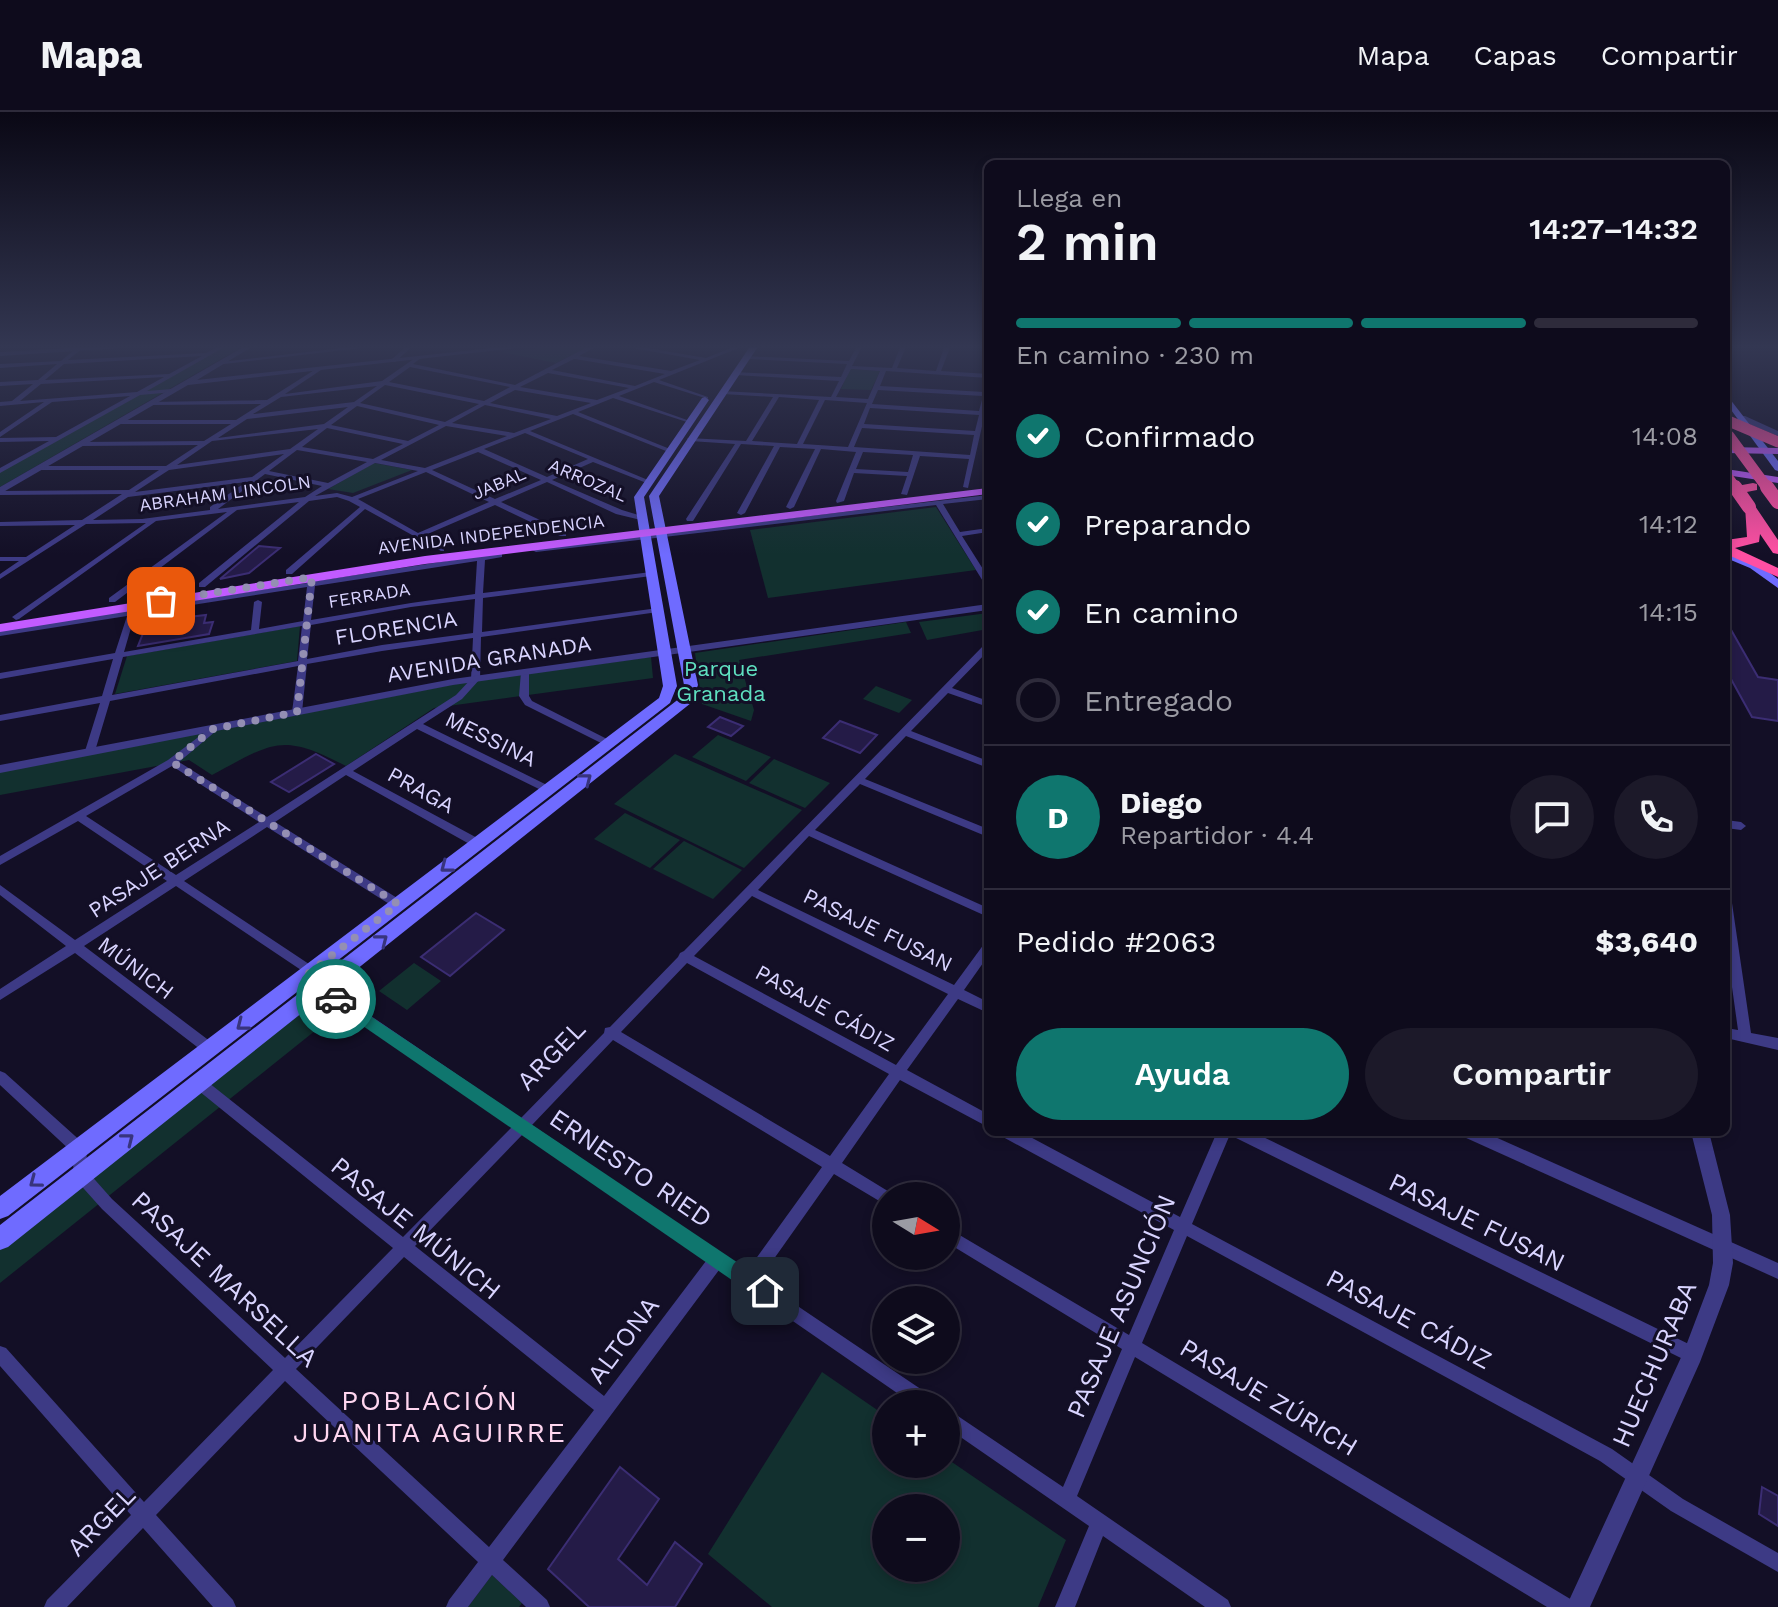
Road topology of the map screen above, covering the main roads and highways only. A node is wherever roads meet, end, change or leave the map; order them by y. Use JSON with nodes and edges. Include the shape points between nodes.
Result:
{"nodes":[{"id":1,"x":693,"y":415,"type":"edge"},
{"id":2,"x":707,"y":415,"type":"edge"},
{"id":3,"x":1740,"y":415,"type":"edge"},
{"id":4,"x":1730,"y":422,"type":"edge"},
{"id":5,"x":1730,"y":441,"type":"edge"},
{"id":6,"x":1778,"y":441,"type":"edge"},
{"id":7,"x":1730,"y":444,"type":"edge"},
{"id":8,"x":1766,"y":448,"type":"edge"},
{"id":9,"x":1778,"y":468,"type":"edge"},
{"id":10,"x":1730,"y":474,"type":"edge"},
{"id":11,"x":1730,"y":480,"type":"edge"},
{"id":12,"x":1778,"y":480,"type":"edge"},
{"id":13,"x":984,"y":485,"type":"edge"},
{"id":14,"x":1750,"y":486,"type":"dead end"},
{"id":15,"x":1730,"y":489,"type":"edge"},
{"id":16,"x":984,"y":494,"type":"edge"},
{"id":17,"x":1778,"y":502,"type":"edge"},
{"id":18,"x":1750,"y":508,"type":"junction"},
{"id":19,"x":651,"y":529,"type":"junction"},
{"id":20,"x":1730,"y":548,"type":"edge"},
{"id":21,"x":1730,"y":550,"type":"edge"},
{"id":22,"x":1778,"y":550,"type":"edge"},
{"id":23,"x":1730,"y":551,"type":"edge"},
{"id":24,"x":1778,"y":573,"type":"edge"},
{"id":25,"x":652,"y":578,"type":"junction"},
{"id":26,"x":671,"y":579,"type":"junction"},
{"id":27,"x":1778,"y":585,"type":"edge"},
{"id":28,"x":0,"y":619,"type":"edge"},
{"id":29,"x":0,"y":631,"type":"edge"},
{"id":30,"x":312,"y":979,"type":"junction"},
{"id":31,"x":0,"y":1209,"type":"edge"},
{"id":32,"x":0,"y":1239,"type":"edge"}],
"edges":[{"from":1,"to":19,"type":"main road","via":[[639,497]]},
{"from":2,"to":19,"type":"main road","via":[[655,492]]},
{"from":3,"to":8,"type":"main road"},
{"from":4,"to":6,"type":"highway","bridge":true},
{"from":5,"to":8,"type":"main road"},
{"from":7,"to":17,"type":"highway","bridge":true},
{"from":8,"to":9,"type":"main road"},
{"from":10,"to":12,"type":"main road"},
{"from":11,"to":18,"type":"highway","bridge":true},
{"from":13,"to":19,"type":"main road","name":"AVENIDA INDEPENDENCIA","via":[[690,519]]},
{"from":14,"to":15,"type":"highway"},
{"from":16,"to":19,"type":"main road","name":"AVENIDA INDEPENDENCIA"},
{"from":18,"to":20,"type":"highway","via":[[1754,539]]},
{"from":18,"to":22,"type":"highway"},
{"from":19,"to":25,"type":"main road"},
{"from":19,"to":26,"type":"main road"},
{"from":19,"to":28,"type":"main road","name":"AVENIDA INDEPENDENCIA","via":[[441,549]]},
{"from":19,"to":29,"type":"main road","name":"AVENIDA INDEPENDENCIA"},
{"from":21,"to":24,"type":"highway"},
{"from":23,"to":27,"type":"main road"},
{"from":25,"to":26,"type":"main road"},
{"from":25,"to":30,"type":"main road","one_way":true,"via":[[668,695],[398,904]]},
{"from":30,"to":26,"type":"main road","one_way":true,"via":[[681,705],[691,690]]},
{"from":30,"to":31,"type":"main road","one_way":true,"via":[[210,1049]]},
{"from":32,"to":30,"type":"main road","one_way":true,"via":[[199,1083]]}]}
